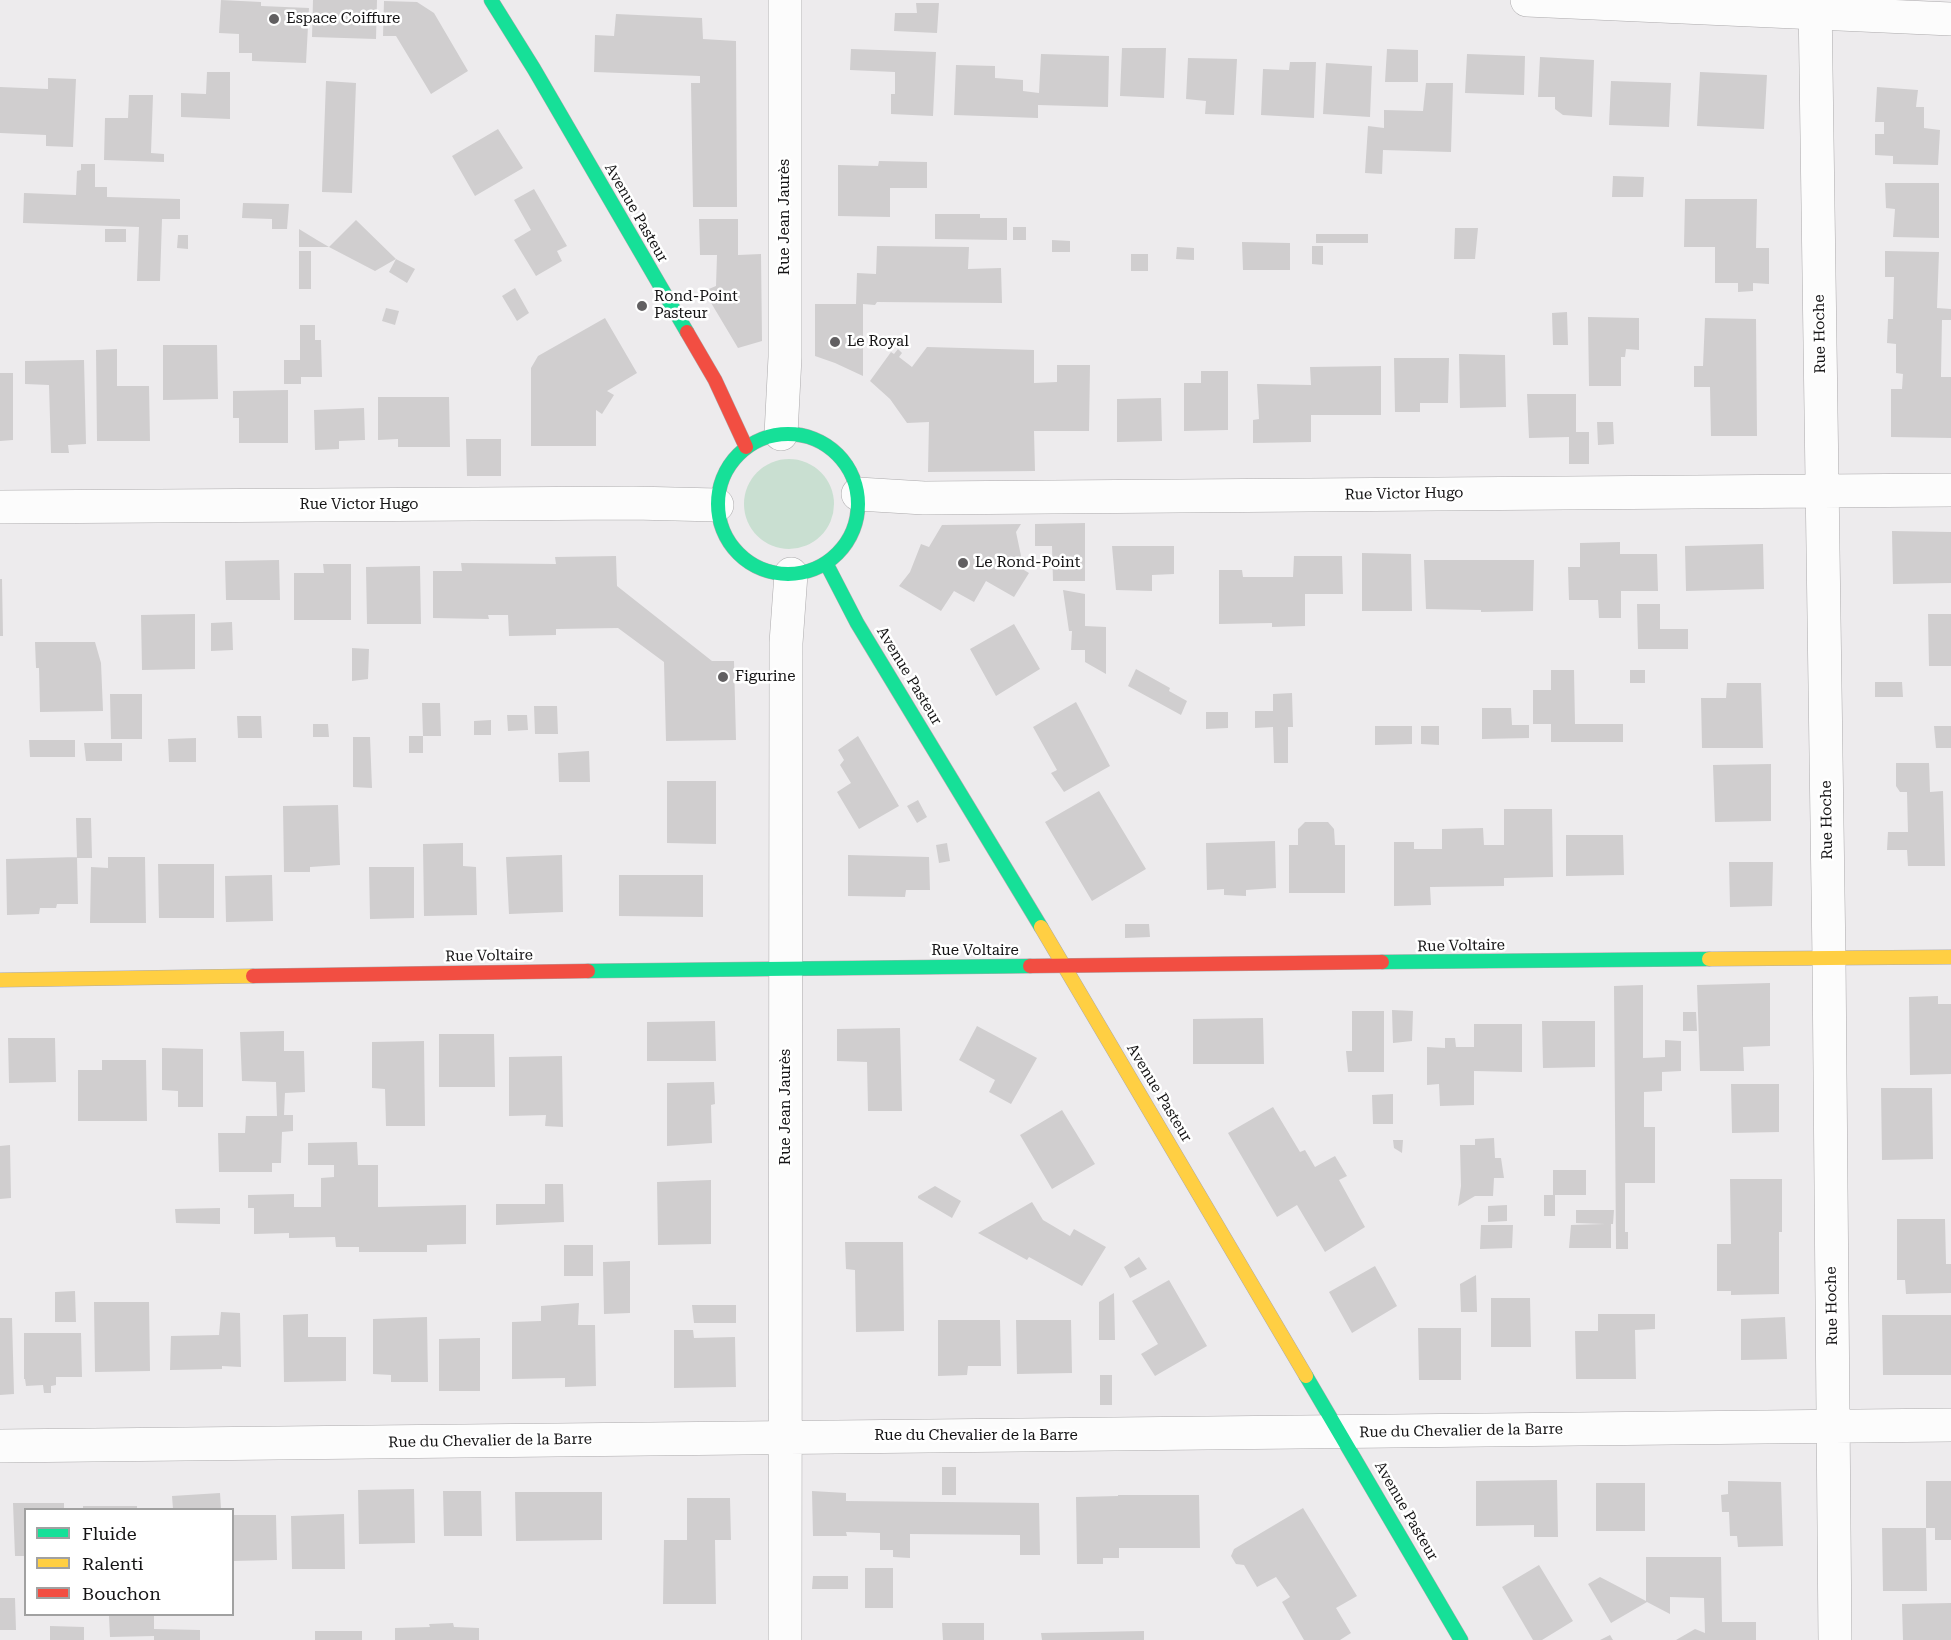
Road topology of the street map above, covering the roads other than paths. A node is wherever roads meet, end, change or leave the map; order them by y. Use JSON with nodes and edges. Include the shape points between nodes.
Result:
{"nodes":[{"id":1,"x":491,"y":0,"type":"edge"},
{"id":2,"x":786,"y":0,"type":"edge"},
{"id":3,"x":1527,"y":0,"type":"edge"},
{"id":4,"x":1815,"y":7,"type":"edge"},
{"id":5,"x":1951,"y":19,"type":"edge"},
{"id":6,"x":781,"y":434,"type":"junction"},
{"id":7,"x":746,"y":447,"type":"junction"},
{"id":8,"x":1823,"y":490,"type":"junction"},
{"id":9,"x":1951,"y":490,"type":"edge"},
{"id":10,"x":858,"y":494,"type":"junction"},
{"id":11,"x":717,"y":505,"type":"junction"},
{"id":12,"x":0,"y":507,"type":"edge"},
{"id":13,"x":826,"y":563,"type":"junction"},
{"id":14,"x":791,"y":574,"type":"junction"},
{"id":15,"x":1951,"y":957,"type":"edge"},
{"id":16,"x":1829,"y":959,"type":"junction"},
{"id":17,"x":1065,"y":967,"type":"junction"},
{"id":18,"x":786,"y":968,"type":"junction"},
{"id":19,"x":0,"y":980,"type":"edge"},
{"id":20,"x":1951,"y":1425,"type":"edge"},
{"id":21,"x":1833,"y":1426,"type":"junction"},
{"id":22,"x":1341,"y":1433,"type":"junction"},
{"id":23,"x":787,"y":1437,"type":"junction"},
{"id":24,"x":0,"y":1446,"type":"edge"},
{"id":25,"x":785,"y":1640,"type":"edge"},
{"id":26,"x":1461,"y":1640,"type":"edge"},
{"id":27,"x":1835,"y":1640,"type":"edge"}],
"edges":[{"from":1,"to":7,"type":"street","name":"Avenue Pasteur","via":[[714,380]]},
{"from":2,"to":6,"type":"street","name":"Rue Jean Jaurès","via":[[785,357]]},
{"from":3,"to":4,"type":"street"},
{"from":4,"to":5,"type":"street"},
{"from":4,"to":8,"type":"street","name":"Rue Hoche"},
{"from":6,"to":7,"type":"street"},
{"from":6,"to":10,"type":"street","via":[[802,434],[823,442],[839,455]]},
{"from":7,"to":11,"type":"street","via":[[730,463],[720,483]]},
{"from":8,"to":9,"type":"street","name":"Rue Victor Hugo"},
{"from":8,"to":10,"type":"street","name":"Rue Victor Hugo","via":[[936,498]]},
{"from":8,"to":16,"type":"street","name":"Rue Hoche"},
{"from":10,"to":13,"type":"street","via":[[858,514],[852,533]]},
{"from":11,"to":12,"type":"street","name":"Rue Victor Hugo"},
{"from":11,"to":14,"type":"street","via":[[721,527],[748,562],[768,571]]},
{"from":13,"to":14,"type":"street"},
{"from":13,"to":17,"type":"street","name":"Avenue Pasteur","via":[[858,623]]},
{"from":14,"to":18,"type":"street","name":"Rue Jean Jaurès","via":[[786,643]]},
{"from":15,"to":16,"type":"street","name":"Rue Voltaire"},
{"from":16,"to":17,"type":"street","name":"Rue Voltaire"},
{"from":16,"to":21,"type":"street","name":"Rue Hoche"},
{"from":17,"to":18,"type":"street","name":"Rue Voltaire"},
{"from":17,"to":22,"type":"street","name":"Avenue Pasteur"},
{"from":18,"to":19,"type":"street","name":"Rue Voltaire"},
{"from":18,"to":23,"type":"street","name":"Rue Jean Jaurès"},
{"from":20,"to":21,"type":"street","name":"Rue du Chevalier de la Barre"},
{"from":21,"to":22,"type":"street","name":"Rue du Chevalier de la Barre"},
{"from":21,"to":27,"type":"street","name":"Rue Hoche"},
{"from":22,"to":23,"type":"street","name":"Rue du Chevalier de la Barre"},
{"from":22,"to":26,"type":"street","name":"Avenue Pasteur"},
{"from":23,"to":24,"type":"street","name":"Rue du Chevalier de la Barre"},
{"from":23,"to":25,"type":"street","name":"Rue Jean Jaurès"}]}
